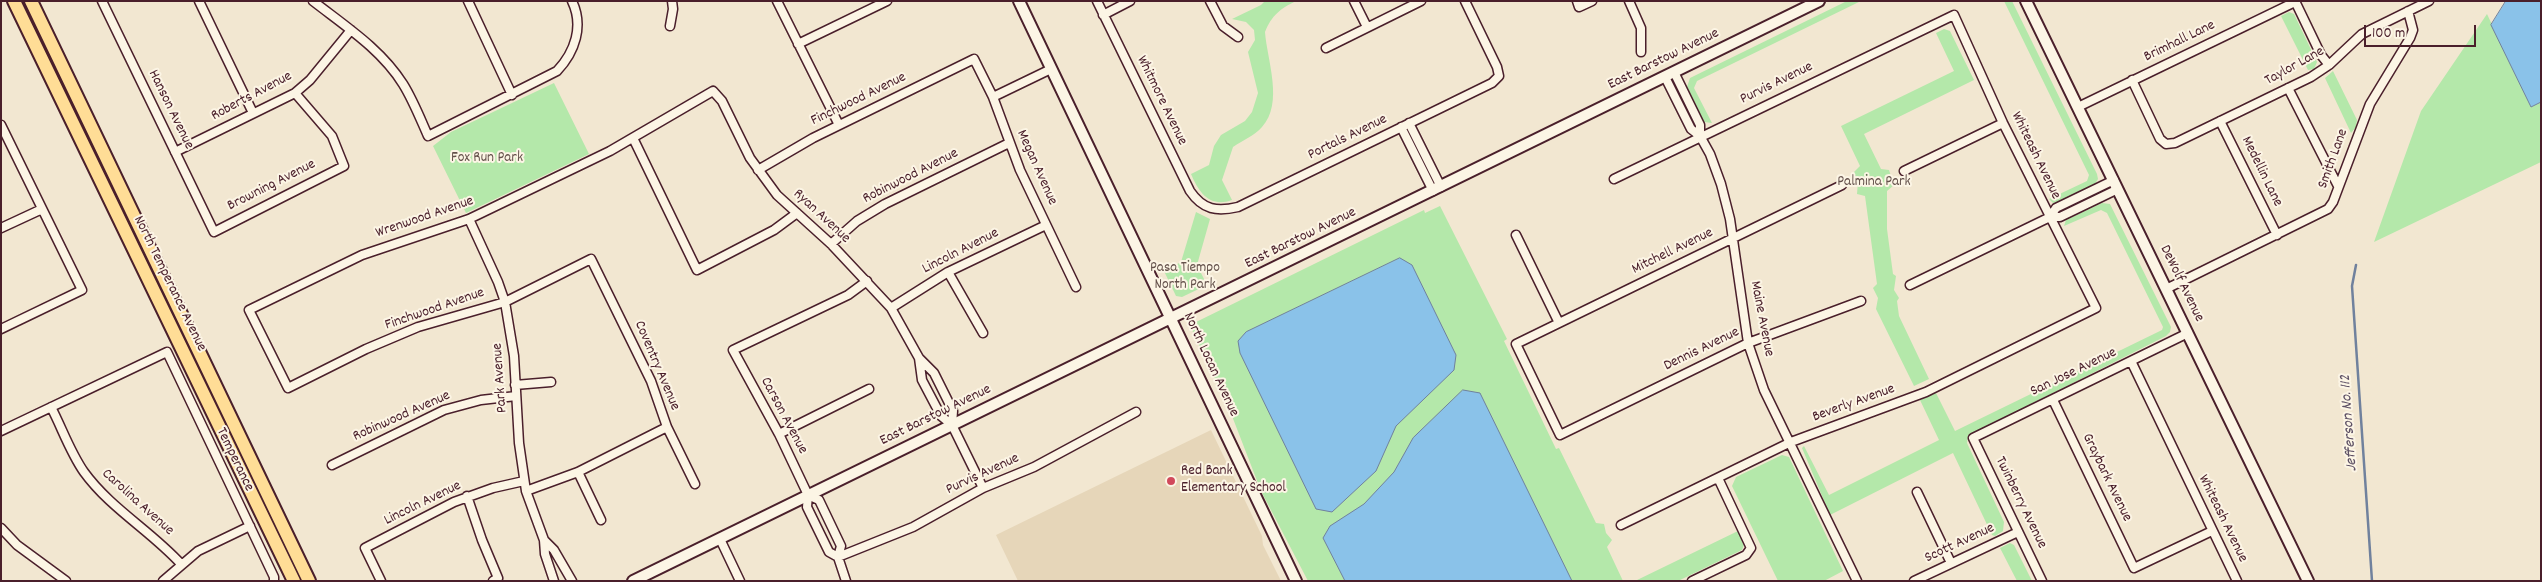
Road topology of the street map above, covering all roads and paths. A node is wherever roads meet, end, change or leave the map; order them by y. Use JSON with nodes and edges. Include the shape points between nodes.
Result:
{"nodes":[{"id":1,"x":14,"y":1,"type":"edge"},
{"id":2,"x":32,"y":1,"type":"edge"},
{"id":3,"x":102,"y":1,"type":"edge"},
{"id":4,"x":199,"y":1,"type":"edge"},
{"id":5,"x":468,"y":1,"type":"edge"},
{"id":6,"x":582,"y":1,"type":"edge"},
{"id":7,"x":672,"y":1,"type":"edge"},
{"id":8,"x":777,"y":1,"type":"edge"},
{"id":9,"x":887,"y":1,"type":"edge"},
{"id":10,"x":1097,"y":1,"type":"edge"},
{"id":11,"x":1130,"y":1,"type":"edge"},
{"id":12,"x":1210,"y":1,"type":"edge"},
{"id":13,"x":1354,"y":1,"type":"edge"},
{"id":14,"x":1421,"y":1,"type":"edge"},
{"id":15,"x":1465,"y":1,"type":"edge"},
{"id":16,"x":1592,"y":1,"type":"edge"},
{"id":17,"x":1629,"y":1,"type":"edge"},
{"id":18,"x":2026,"y":1,"type":"edge"},
{"id":19,"x":2429,"y":1,"type":"edge"},
{"id":20,"x":1021,"y":2,"type":"edge"},
{"id":21,"x":1815,"y":2,"type":"edge"},
{"id":22,"x":2295,"y":2,"type":"edge"},
{"id":23,"x":318,"y":3,"type":"edge"},
{"id":24,"x":573,"y":3,"type":"edge"},
{"id":25,"x":1578,"y":4,"type":"edge"},
{"id":26,"x":2408,"y":11,"type":"junction"},
{"id":27,"x":1103,"y":15,"type":"junction"},
{"id":28,"x":1954,"y":15,"type":"joint"},
{"id":29,"x":670,"y":26,"type":"dead end"},
{"id":30,"x":1367,"y":28,"type":"junction"},
{"id":31,"x":351,"y":30,"type":"junction"},
{"id":32,"x":1238,"y":37,"type":"dead end"},
{"id":33,"x":798,"y":44,"type":"junction"},
{"id":34,"x":1326,"y":48,"type":"dead end"},
{"id":35,"x":1641,"y":52,"type":"dead end"},
{"id":36,"x":974,"y":59,"type":"joint"},
{"id":37,"x":2329,"y":66,"type":"junction"},
{"id":38,"x":1051,"y":69,"type":"junction"},
{"id":39,"x":1670,"y":75,"type":"junction"},
{"id":40,"x":2132,"y":80,"type":"junction"},
{"id":41,"x":2288,"y":88,"type":"junction"},
{"id":42,"x":713,"y":91,"type":"joint"},
{"id":43,"x":295,"y":93,"type":"junction"},
{"id":44,"x":512,"y":95,"type":"junction"},
{"id":45,"x":993,"y":97,"type":"junction"},
{"id":46,"x":2078,"y":107,"type":"junction"},
{"id":47,"x":253,"y":113,"type":"junction"},
{"id":48,"x":2220,"y":121,"type":"junction"},
{"id":49,"x":1409,"y":123,"type":"junction"},
{"id":50,"x":2003,"y":123,"type":"junction"},
{"id":51,"x":839,"y":125,"type":"junction"},
{"id":52,"x":1,"y":126,"type":"edge"},
{"id":53,"x":1401,"y":127,"type":"junction"},
{"id":54,"x":1700,"y":136,"type":"junction"},
{"id":55,"x":633,"y":138,"type":"junction"},
{"id":56,"x":1009,"y":143,"type":"junction"},
{"id":57,"x":175,"y":152,"type":"junction"},
{"id":58,"x":758,"y":170,"type":"junction"},
{"id":59,"x":1904,"y":171,"type":"dead end"},
{"id":60,"x":1614,"y":179,"type":"dead end"},
{"id":61,"x":2116,"y":184,"type":"junction"},
{"id":62,"x":1842,"y":186,"type":"dead end"},
{"id":63,"x":2338,"y":186,"type":"junction"},
{"id":64,"x":1437,"y":189,"type":"junction"},
{"id":65,"x":1206,"y":208,"type":"joint"},
{"id":66,"x":42,"y":209,"type":"junction"},
{"id":67,"x":797,"y":213,"type":"junction"},
{"id":68,"x":2050,"y":217,"type":"junction"},
{"id":69,"x":469,"y":219,"type":"junction"},
{"id":70,"x":1046,"y":225,"type":"junction"},
{"id":71,"x":1,"y":228,"type":"edge"},
{"id":72,"x":214,"y":232,"type":"joint"},
{"id":73,"x":1516,"y":235,"type":"dead end"},
{"id":74,"x":2277,"y":236,"type":"junction"},
{"id":75,"x":1733,"y":239,"type":"junction"},
{"id":76,"x":831,"y":244,"type":"junction"},
{"id":77,"x":591,"y":259,"type":"joint"},
{"id":78,"x":948,"y":272,"type":"junction"},
{"id":79,"x":867,"y":281,"type":"junction"},
{"id":80,"x":1910,"y":285,"type":"dead end"},
{"id":81,"x":1076,"y":287,"type":"dead end"},
{"id":82,"x":2166,"y":289,"type":"junction"},
{"id":83,"x":1861,"y":301,"type":"dead end"},
{"id":84,"x":504,"y":302,"type":"junction"},
{"id":85,"x":891,"y":308,"type":"junction"},
{"id":86,"x":2096,"y":308,"type":"joint"},
{"id":87,"x":1172,"y":319,"type":"junction"},
{"id":88,"x":1560,"y":323,"type":"junction"},
{"id":89,"x":1,"y":329,"type":"edge"},
{"id":90,"x":983,"y":333,"type":"dead end"},
{"id":91,"x":2188,"y":333,"type":"junction"},
{"id":92,"x":1748,"y":343,"type":"junction"},
{"id":93,"x":919,"y":358,"type":"junction"},
{"id":94,"x":2131,"y":361,"type":"junction"},
{"id":95,"x":551,"y":382,"type":"dead end"},
{"id":96,"x":515,"y":385,"type":"junction"},
{"id":97,"x":288,"y":388,"type":"joint"},
{"id":98,"x":869,"y":389,"type":"dead end"},
{"id":99,"x":516,"y":396,"type":"junction"},
{"id":100,"x":2053,"y":400,"type":"junction"},
{"id":101,"x":51,"y":407,"type":"junction"},
{"id":102,"x":1136,"y":412,"type":"dead end"},
{"id":103,"x":952,"y":424,"type":"junction"},
{"id":104,"x":667,"y":427,"type":"junction"},
{"id":105,"x":1,"y":431,"type":"edge"},
{"id":106,"x":779,"y":434,"type":"junction"},
{"id":107,"x":1560,"y":435,"type":"joint"},
{"id":108,"x":1973,"y":438,"type":"joint"},
{"id":109,"x":1791,"y":442,"type":"junction"},
{"id":110,"x":332,"y":465,"type":"dead end"},
{"id":111,"x":578,"y":472,"type":"junction"},
{"id":112,"x":1718,"y":478,"type":"junction"},
{"id":113,"x":524,"y":481,"type":"junction"},
{"id":114,"x":695,"y":484,"type":"dead end"},
{"id":115,"x":983,"y":488,"type":"junction"},
{"id":116,"x":526,"y":491,"type":"junction"},
{"id":117,"x":1918,"y":492,"type":"dead end"},
{"id":118,"x":808,"y":495,"type":"junction"},
{"id":119,"x":467,"y":496,"type":"junction"},
{"id":120,"x":601,"y":520,"type":"dead end"},
{"id":121,"x":1621,"y":525,"type":"dead end"},
{"id":122,"x":250,"y":526,"type":"junction"},
{"id":123,"x":1,"y":528,"type":"edge"},
{"id":124,"x":2212,"y":531,"type":"junction"},
{"id":125,"x":2018,"y":532,"type":"junction"},
{"id":126,"x":720,"y":539,"type":"junction"},
{"id":127,"x":544,"y":540,"type":"junction"},
{"id":128,"x":838,"y":557,"type":"junction"},
{"id":129,"x":1951,"y":563,"type":"junction"},
{"id":130,"x":181,"y":564,"type":"junction"},
{"id":131,"x":496,"y":579,"type":"edge"},
{"id":132,"x":66,"y":581,"type":"edge"},
{"id":133,"x":163,"y":581,"type":"edge"},
{"id":134,"x":274,"y":581,"type":"edge"},
{"id":135,"x":294,"y":581,"type":"edge"},
{"id":136,"x":309,"y":581,"type":"edge"},
{"id":137,"x":381,"y":581,"type":"edge"},
{"id":138,"x":554,"y":581,"type":"edge"},
{"id":139,"x":572,"y":581,"type":"edge"},
{"id":140,"x":633,"y":581,"type":"edge"},
{"id":141,"x":740,"y":581,"type":"edge"},
{"id":142,"x":846,"y":581,"type":"edge"},
{"id":143,"x":1296,"y":581,"type":"edge"},
{"id":144,"x":1692,"y":581,"type":"edge"},
{"id":145,"x":1858,"y":581,"type":"edge"},
{"id":146,"x":1914,"y":581,"type":"edge"},
{"id":147,"x":2042,"y":581,"type":"edge"},
{"id":148,"x":2237,"y":581,"type":"edge"},
{"id":149,"x":2308,"y":581,"type":"edge"}],
"edges":[{"from":1,"to":135,"type":"main road","name":"North Temperance Avenue"},
{"from":2,"to":136,"type":"main road","name":"North Temperance Avenue"},
{"from":3,"to":57,"type":"street","name":"Hanson Avenue"},
{"from":4,"to":47,"type":"street"},
{"from":5,"to":44,"type":"street"},
{"from":6,"to":24,"type":"street"},
{"from":7,"to":29,"type":"street"},
{"from":8,"to":33,"type":"street"},
{"from":9,"to":33,"type":"street"},
{"from":10,"to":27,"type":"street","name":"Whitmore Avenue"},
{"from":11,"to":27,"type":"street"},
{"from":12,"to":32,"type":"street","via":[[1223,26]]},
{"from":13,"to":30,"type":"street"},
{"from":14,"to":30,"type":"street"},
{"from":15,"to":49,"type":"street","name":"Portals Avenue","via":[[1499,76],[1492,83]]},
{"from":16,"to":25,"type":"street"},
{"from":17,"to":35,"type":"street","via":[[1642,28]]},
{"from":18,"to":46,"type":"street","name":"DeWolf Avenue"},
{"from":19,"to":26,"type":"street","name":"Taylor Lane"},
{"from":20,"to":38,"type":"street","name":"North Locan Avenue"},
{"from":21,"to":39,"type":"street","name":"East Barstow Avenue"},
{"from":22,"to":37,"type":"street"},
{"from":22,"to":40,"type":"street","name":"Brimhall Lane"},
{"from":23,"to":31,"type":"street"},
{"from":24,"to":44,"type":"street","via":[[577,36],[568,60],[546,79]]},
{"from":26,"to":37,"type":"street","name":"Taylor Lane","via":[[2362,34]]},
{"from":26,"to":63,"type":"street","name":"Smith Lane","via":[[2413,30],[2410,38],[2370,104]]},
{"from":27,"to":65,"type":"street","name":"Whitmore Avenue","via":[[1190,191]]},
{"from":28,"to":50,"type":"street","name":"Whiteash Avenue"},
{"from":28,"to":54,"type":"street","name":"Purvis Avenue"},
{"from":30,"to":34,"type":"street"},
{"from":31,"to":43,"type":"street","name":"Roberts Avenue","via":[[310,80]]},
{"from":31,"to":44,"type":"street","via":[[381,56],[397,76],[428,136]]},
{"from":33,"to":51,"type":"street"},
{"from":36,"to":45,"type":"street","name":"Megan Avenue"},
{"from":36,"to":51,"type":"street","name":"Finchwood Avenue"},
{"from":37,"to":41,"type":"street","name":"Taylor Lane"},
{"from":38,"to":45,"type":"street"},
{"from":38,"to":87,"type":"street","name":"North Locan Avenue"},
{"from":39,"to":54,"type":"street","name":"Maine Avenue","via":[[1691,129]]},
{"from":39,"to":64,"type":"street","name":"East Barstow Avenue"},
{"from":40,"to":46,"type":"street","name":"Brimhall Lane"},
{"from":40,"to":48,"type":"street","name":"Taylor Lane","via":[[2160,139],[2166,144],[2175,143]]},
{"from":41,"to":48,"type":"street","name":"Taylor Lane"},
{"from":41,"to":63,"type":"street"},
{"from":42,"to":55,"type":"street","name":"Wrenwood Avenue"},
{"from":42,"to":58,"type":"street","name":"Ryan Avenue","via":[[722,101]]},
{"from":43,"to":47,"type":"street","name":"Roberts Avenue"},
{"from":43,"to":72,"type":"street","name":"Browning Avenue","via":[[332,136],[344,166]]},
{"from":45,"to":56,"type":"street","name":"Megan Avenue"},
{"from":46,"to":61,"type":"street","name":"DeWolf Avenue"},
{"from":47,"to":57,"type":"street","name":"Roberts Avenue"},
{"from":48,"to":74,"type":"street","name":"Medellin Lane"},
{"from":49,"to":53,"type":"street","name":"Portals Avenue"},
{"from":49,"to":64,"type":"street"},
{"from":50,"to":59,"type":"street"},
{"from":50,"to":68,"type":"street","name":"Whiteash Avenue"},
{"from":51,"to":58,"type":"street","name":"Finchwood Avenue"},
{"from":52,"to":66,"type":"street"},
{"from":53,"to":64,"type":"street"},
{"from":53,"to":65,"type":"street","name":"Portals Avenue","via":[[1238,207],[1221,211]]},
{"from":54,"to":60,"type":"street","name":"Purvis Avenue"},
{"from":54,"to":75,"type":"street","name":"Maine Avenue","via":[[1721,184]]},
{"from":55,"to":67,"type":"street","via":[[697,270],[774,230]]},
{"from":55,"to":69,"type":"street","name":"Wrenwood Avenue"},
{"from":56,"to":70,"type":"street","name":"Megan Avenue"},
{"from":56,"to":76,"type":"street","name":"Robinwood Avenue","via":[[885,204],[857,221]]},
{"from":57,"to":72,"type":"street","name":"Hanson Avenue"},
{"from":58,"to":67,"type":"street","name":"Ryan Avenue","via":[[777,195]]},
{"from":61,"to":68,"type":"street","via":[[2060,216]]},
{"from":61,"to":82,"type":"street","name":"DeWolf Avenue"},
{"from":62,"to":75,"type":"street","name":"Mitchell Avenue"},
{"from":63,"to":74,"type":"street","name":"Smith Lane","via":[[2328,209]]},
{"from":64,"to":87,"type":"street","name":"East Barstow Avenue"},
{"from":66,"to":71,"type":"street"},
{"from":66,"to":89,"type":"street","via":[[82,290]]},
{"from":67,"to":76,"type":"street","name":"Ryan Avenue"},
{"from":68,"to":80,"type":"street"},
{"from":68,"to":86,"type":"street","name":"Whiteash Avenue"},
{"from":69,"to":84,"type":"street","name":"Park Avenue","via":[[491,264]]},
{"from":69,"to":97,"type":"street","name":"Wrenwood Avenue","via":[[362,255],[249,310]]},
{"from":70,"to":78,"type":"street","name":"Lincoln Avenue"},
{"from":70,"to":81,"type":"street","name":"Megan Avenue"},
{"from":73,"to":88,"type":"street"},
{"from":74,"to":82,"type":"street","name":"Smith Lane"},
{"from":75,"to":88,"type":"street","name":"Mitchell Avenue"},
{"from":75,"to":92,"type":"street","name":"Maine Avenue"},
{"from":76,"to":79,"type":"street","name":"Ryan Avenue"},
{"from":77,"to":84,"type":"street","name":"Finchwood Avenue"},
{"from":77,"to":104,"type":"street","name":"Coventry Avenue","via":[[651,381]]},
{"from":78,"to":85,"type":"street","name":"Lincoln Avenue"},
{"from":78,"to":90,"type":"street"},
{"from":79,"to":85,"type":"street","name":"Ryan Avenue"},
{"from":79,"to":106,"type":"street","name":"Carson Avenue","via":[[848,295],[733,350]]},
{"from":82,"to":91,"type":"street","name":"DeWolf Avenue"},
{"from":83,"to":92,"type":"street","name":"Dennis Avenue"},
{"from":84,"to":96,"type":"street","name":"Park Avenue","via":[[512,338]]},
{"from":84,"to":97,"type":"street","name":"Finchwood Avenue","via":[[418,327]]},
{"from":85,"to":93,"type":"street","name":"Ryan Avenue"},
{"from":86,"to":109,"type":"street","name":"Beverly Avenue","via":[[1926,392]]},
{"from":87,"to":103,"type":"street","name":"East Barstow Avenue"},
{"from":87,"to":143,"type":"street","name":"North Locan Avenue"},
{"from":88,"to":107,"type":"street","name":"Mitchell Avenue","via":[[1516,344]]},
{"from":91,"to":94,"type":"street","name":"San Jose Avenue"},
{"from":91,"to":149,"type":"street","name":"DeWolf Avenue"},
{"from":92,"to":107,"type":"street","name":"Dennis Avenue"},
{"from":92,"to":109,"type":"street","name":"Maine Avenue","via":[[1764,390]]},
{"from":93,"to":103,"type":"street","name":"Ryan Avenue","via":[[926,387],[941,416]]},
{"from":93,"to":103,"type":"street","name":"Ryan Avenue","via":[[934,373],[953,411]]},
{"from":94,"to":100,"type":"street","name":"San Jose Avenue"},
{"from":94,"to":124,"type":"street","name":"Whiteash Avenue"},
{"from":95,"to":96,"type":"street"},
{"from":96,"to":99,"type":"street","name":"Park Avenue"},
{"from":98,"to":106,"type":"street"},
{"from":99,"to":110,"type":"street","name":"Robinwood Avenue","via":[[481,400],[444,410]]},
{"from":99,"to":113,"type":"street","name":"Park Avenue"},
{"from":100,"to":108,"type":"street","name":"San Jose Avenue"},
{"from":100,"to":124,"type":"street","name":"Graybark Avenue","via":[[2134,568]]},
{"from":101,"to":105,"type":"street"},
{"from":101,"to":122,"type":"street","name":"Temperance","via":[[167,352]]},
{"from":101,"to":130,"type":"street","name":"Carolina Avenue","via":[[84,472]]},
{"from":102,"to":115,"type":"street","name":"Purvis Avenue","via":[[1034,467]]},
{"from":103,"to":115,"type":"street"},
{"from":103,"to":118,"type":"street","name":"East Barstow Avenue"},
{"from":104,"to":111,"type":"street"},
{"from":104,"to":114,"type":"street","name":"Coventry Avenue"},
{"from":106,"to":118,"type":"street","name":"Carson Avenue"},
{"from":108,"to":125,"type":"street","name":"Twinberry Avenue"},
{"from":109,"to":112,"type":"street","name":"Beverly Avenue"},
{"from":109,"to":145,"type":"street","name":"Maine Avenue"},
{"from":111,"to":116,"type":"street"},
{"from":111,"to":120,"type":"street"},
{"from":112,"to":121,"type":"street","name":"Beverly Avenue"},
{"from":112,"to":144,"type":"street","via":[[1751,548],[1746,555]]},
{"from":113,"to":116,"type":"street","name":"Park Avenue"},
{"from":113,"to":119,"type":"street","name":"Lincoln Avenue"},
{"from":115,"to":128,"type":"street","name":"Purvis Avenue","via":[[912,527]]},
{"from":116,"to":127,"type":"street","name":"Park Avenue"},
{"from":117,"to":129,"type":"street"},
{"from":118,"to":126,"type":"street","name":"East Barstow Avenue"},
{"from":118,"to":128,"type":"street","name":"Carson Avenue","via":[[807,507],[829,552]]},
{"from":118,"to":128,"type":"street","name":"Carson Avenue","via":[[819,500],[841,546]]},
{"from":119,"to":131,"type":"street"},
{"from":119,"to":137,"type":"street","name":"Lincoln Avenue","via":[[365,548]]},
{"from":122,"to":130,"type":"street","via":[[198,551]]},
{"from":122,"to":134,"type":"street","name":"Temperance"},
{"from":123,"to":132,"type":"street","via":[[17,545]]},
{"from":124,"to":148,"type":"street","name":"Whiteash Avenue"},
{"from":125,"to":129,"type":"street","name":"Scott Avenue"},
{"from":125,"to":147,"type":"street","name":"Twinberry Avenue"},
{"from":126,"to":140,"type":"street","name":"East Barstow Avenue"},
{"from":126,"to":141,"type":"street"},
{"from":127,"to":138,"type":"street","name":"Park Avenue"},
{"from":127,"to":139,"type":"street","name":"Park Avenue","via":[[554,550]]},
{"from":128,"to":142,"type":"street","name":"Carson Avenue"},
{"from":129,"to":146,"type":"street","name":"Scott Avenue"},
{"from":130,"to":133,"type":"street"}]}
